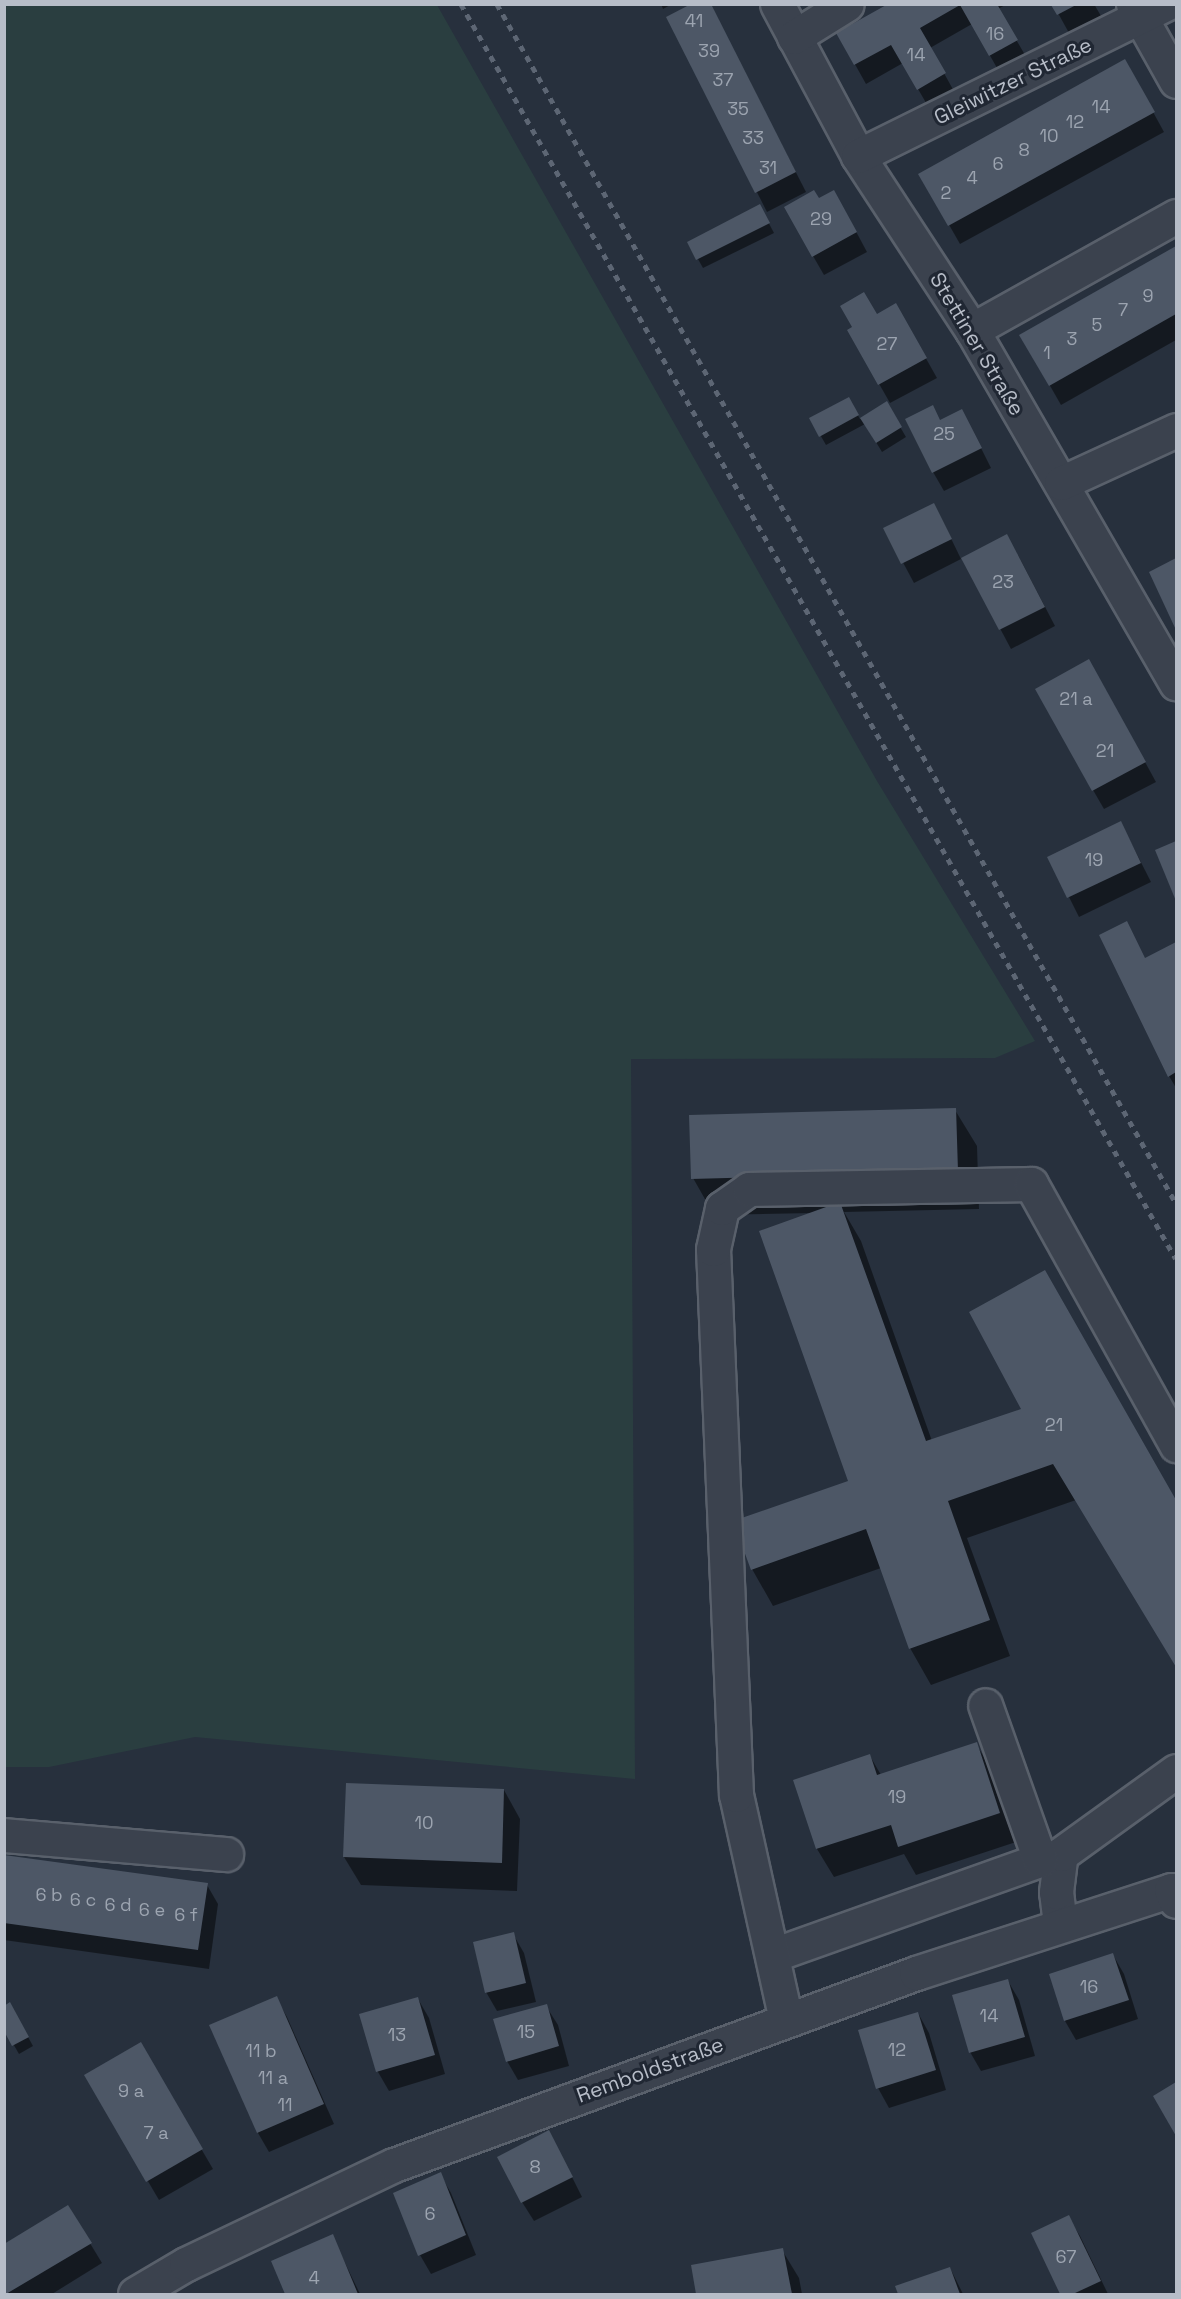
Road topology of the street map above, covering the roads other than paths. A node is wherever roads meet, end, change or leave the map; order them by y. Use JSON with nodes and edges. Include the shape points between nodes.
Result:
{"nodes":[{"id":1,"x":777,"y":4,"type":"edge"},
{"id":2,"x":847,"y":4,"type":"edge"},
{"id":3,"x":1147,"y":9,"type":"edge"},
{"id":4,"x":794,"y":37,"type":"junction"},
{"id":5,"x":1176,"y":81,"type":"edge"},
{"id":6,"x":858,"y":156,"type":"junction"},
{"id":7,"x":1176,"y":216,"type":"edge"},
{"id":8,"x":972,"y":330,"type":"junction"},
{"id":9,"x":1176,"y":430,"type":"edge"},
{"id":10,"x":1061,"y":483,"type":"junction"},
{"id":11,"x":1176,"y":683,"type":"edge"},
{"id":12,"x":1176,"y":1445,"type":"edge"},
{"id":13,"x":985,"y":1705,"type":"dead end"},
{"id":14,"x":1176,"y":1771,"type":"edge"},
{"id":15,"x":4,"y":1835,"type":"edge"},
{"id":16,"x":226,"y":1854,"type":"dead end"},
{"id":17,"x":1051,"y":1857,"type":"junction"},
{"id":18,"x":1174,"y":1896,"type":"edge"},
{"id":19,"x":1060,"y":1924,"type":"junction"},
{"id":20,"x":773,"y":1955,"type":"junction"},
{"id":21,"x":786,"y":2020,"type":"junction"},
{"id":22,"x":135,"y":2295,"type":"edge"}],
"edges":[{"from":1,"to":4,"type":"street","name":"Stettiner Straße"},
{"from":2,"to":4,"type":"street"},
{"from":3,"to":5,"type":"street"},
{"from":3,"to":6,"type":"street","name":"Gleiwitzer Straße"},
{"from":4,"to":6,"type":"street","name":"Stettiner Straße"},
{"from":6,"to":8,"type":"street","name":"Stettiner Straße"},
{"from":7,"to":8,"type":"street"},
{"from":8,"to":10,"type":"street","name":"Stettiner Straße"},
{"from":9,"to":10,"type":"street"},
{"from":10,"to":11,"type":"street","name":"Stettiner Straße"},
{"from":12,"to":20,"type":"street","via":[[1031,1184],[749,1189],[722,1208],[713,1249],[736,1795]]},
{"from":13,"to":17,"type":"street"},
{"from":14,"to":17,"type":"street"},
{"from":15,"to":16,"type":"street"},
{"from":17,"to":19,"type":"street"},
{"from":17,"to":20,"type":"street"},
{"from":18,"to":19,"type":"street","name":"Remboldstraße"},
{"from":19,"to":21,"type":"street","name":"Remboldstraße"},
{"from":20,"to":21,"type":"street"},
{"from":21,"to":22,"type":"street","name":"Remboldstraße","via":[[394,2165],[186,2264]]}]}
